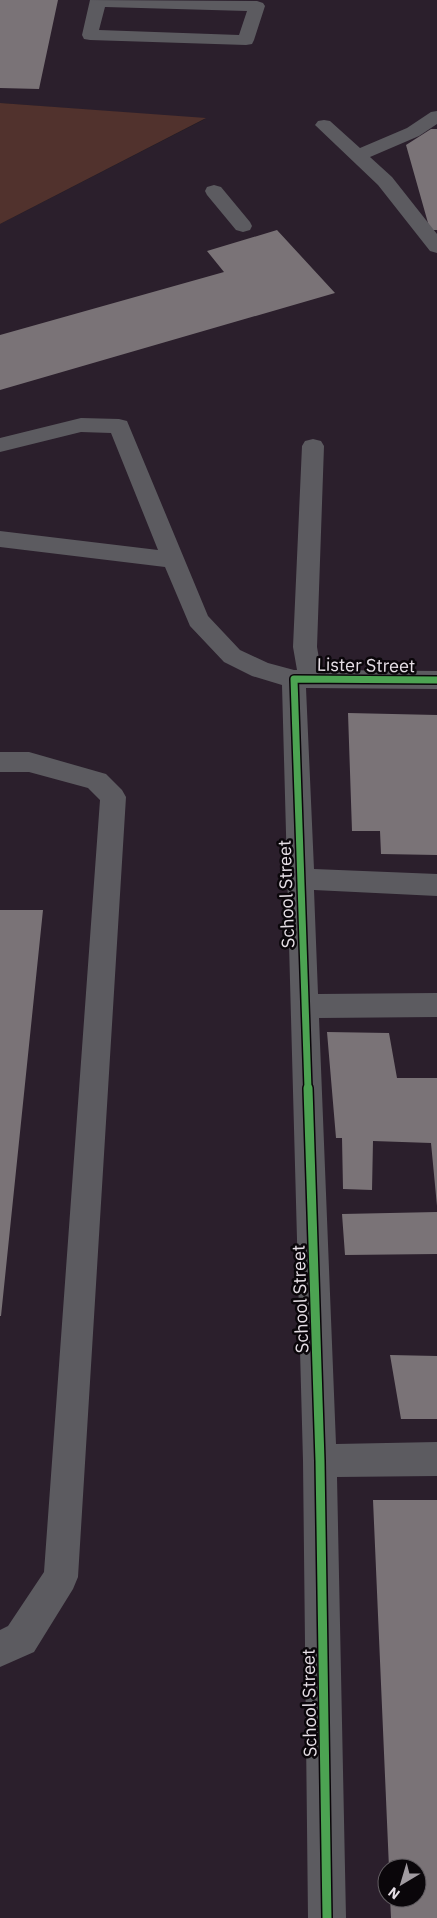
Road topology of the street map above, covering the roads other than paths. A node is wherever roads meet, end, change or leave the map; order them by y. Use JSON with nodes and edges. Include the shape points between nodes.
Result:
{"nodes":[{"id":1,"x":97,"y":1,"type":"edge"},
{"id":2,"x":437,"y":116,"type":"edge"},
{"id":3,"x":324,"y":125,"type":"dead end"},
{"id":4,"x":358,"y":156,"type":"junction"},
{"id":5,"x":214,"y":191,"type":"dead end"},
{"id":6,"x":243,"y":226,"type":"dead end"},
{"id":7,"x":437,"y":246,"type":"edge"},
{"id":8,"x":0,"y":445,"type":"edge"},
{"id":9,"x":313,"y":446,"type":"dead end"},
{"id":10,"x":0,"y":540,"type":"edge"},
{"id":11,"x":174,"y":560,"type":"junction"},
{"id":12,"x":302,"y":679,"type":"junction"},
{"id":13,"x":437,"y":680,"type":"edge"},
{"id":14,"x":0,"y":762,"type":"edge"},
{"id":15,"x":300,"y":879,"type":"junction"},
{"id":16,"x":437,"y":885,"type":"edge"},
{"id":17,"x":437,"y":1005,"type":"edge"},
{"id":18,"x":304,"y":1006,"type":"junction"},
{"id":19,"x":437,"y":1459,"type":"edge"},
{"id":20,"x":320,"y":1461,"type":"junction"},
{"id":21,"x":0,"y":1650,"type":"edge"},
{"id":22,"x":326,"y":1918,"type":"edge"}],
"edges":[{"from":1,"to":1,"type":"street","via":[[90,35],[246,40],[257,6]]},
{"from":2,"to":4,"type":"street","via":[[413,132]]},
{"from":3,"to":4,"type":"street"},
{"from":4,"to":7,"type":"street","via":[[385,181]]},
{"from":5,"to":6,"type":"street"},
{"from":8,"to":11,"type":"street","name":"Lister Street","via":[[81,425],[120,426]]},
{"from":9,"to":12,"type":"street","name":"School Street"},
{"from":10,"to":11,"type":"street"},
{"from":11,"to":12,"type":"street","name":"Lister Street","via":[[198,620],[232,656],[262,670]]},
{"from":12,"to":13,"type":"street","name":"Lister Street"},
{"from":12,"to":15,"type":"street","name":"School Street"},
{"from":14,"to":21,"type":"street","via":[[29,762],[97,780],[113,797],[61,1577],[21,1639]]},
{"from":15,"to":16,"type":"street"},
{"from":15,"to":18,"type":"street","name":"School Street"},
{"from":17,"to":18,"type":"street"},
{"from":18,"to":20,"type":"street","name":"School Street"},
{"from":19,"to":20,"type":"street"},
{"from":20,"to":22,"type":"street","name":"School Street"}]}
